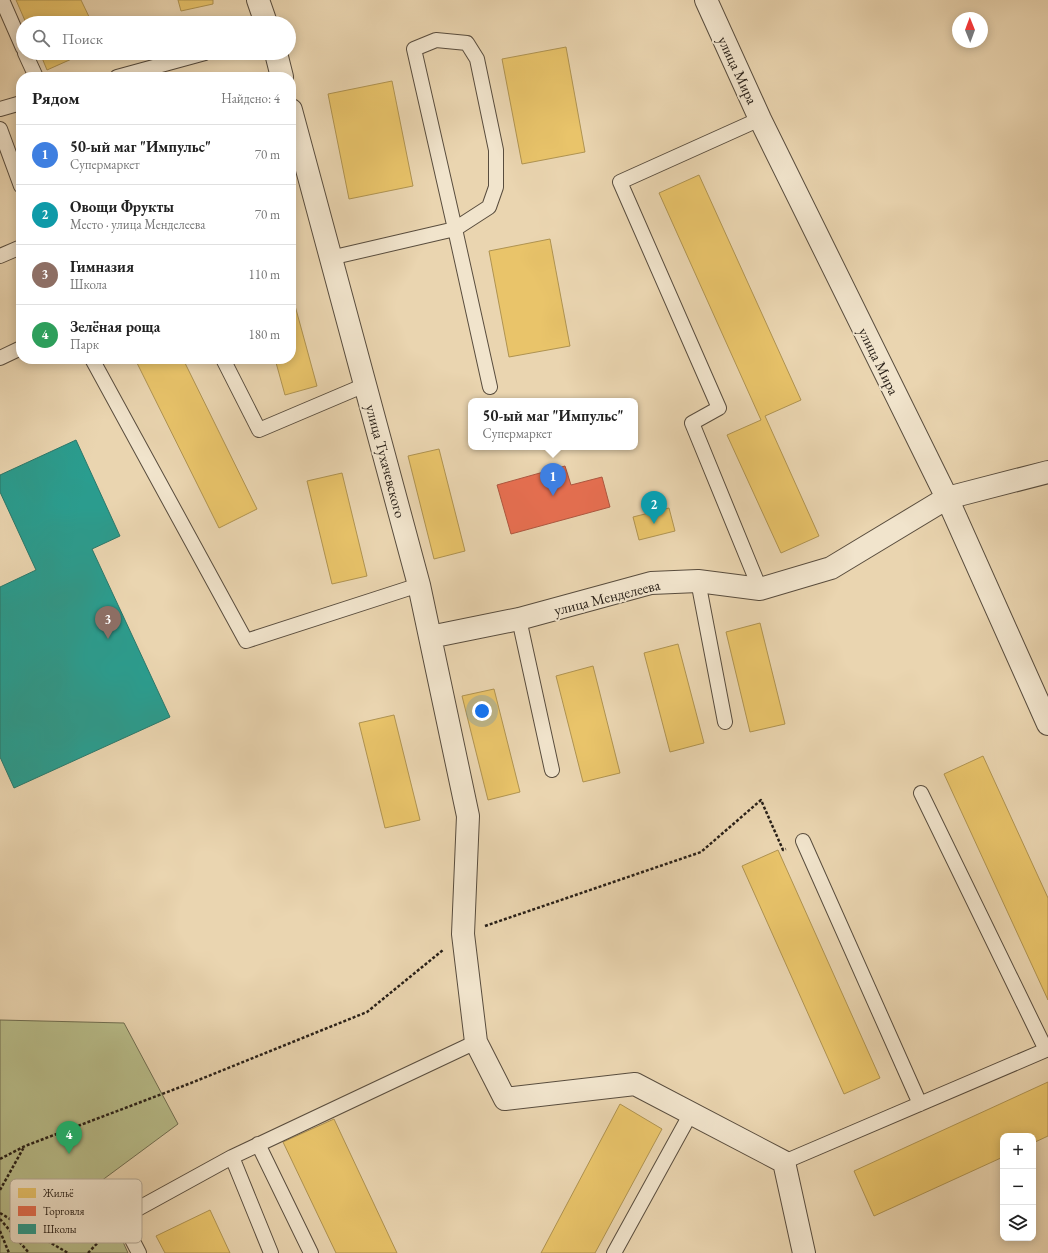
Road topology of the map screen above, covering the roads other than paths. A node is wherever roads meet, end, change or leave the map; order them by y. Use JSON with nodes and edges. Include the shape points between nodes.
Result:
{"nodes":[{"id":1,"x":2,"y":0,"type":"edge"},
{"id":2,"x":258,"y":0,"type":"edge"},
{"id":3,"x":706,"y":0,"type":"edge"},
{"id":4,"x":264,"y":16,"type":"edge"},
{"id":5,"x":16,"y":32,"type":"edge"},
{"id":6,"x":28,"y":60,"type":"edge"},
{"id":7,"x":179,"y":60,"type":"edge"},
{"id":8,"x":278,"y":60,"type":"edge"},
{"id":9,"x":34,"y":72,"type":"edge"},
{"id":10,"x":135,"y":72,"type":"edge"},
{"id":11,"x":281,"y":72,"type":"edge"},
{"id":12,"x":16,"y":104,"type":"edge"},
{"id":13,"x":0,"y":109,"type":"edge"},
{"id":14,"x":760,"y":119,"type":"junction"},
{"id":15,"x":0,"y":129,"type":"edge"},
{"id":16,"x":296,"y":129,"type":"edge"},
{"id":17,"x":16,"y":172,"type":"edge"},
{"id":18,"x":455,"y":229,"type":"junction"},
{"id":19,"x":16,"y":249,"type":"edge"},
{"id":20,"x":0,"y":256,"type":"edge"},
{"id":21,"x":330,"y":258,"type":"junction"},
{"id":22,"x":16,"y":350,"type":"edge"},
{"id":23,"x":0,"y":358,"type":"edge"},
{"id":24,"x":95,"y":364,"type":"edge"},
{"id":25,"x":226,"y":364,"type":"edge"},
{"id":26,"x":365,"y":385,"type":"junction"},
{"id":27,"x":490,"y":387,"type":"dead end"},
{"id":28,"x":1048,"y":472,"type":"edge"},
{"id":29,"x":947,"y":498,"type":"junction"},
{"id":30,"x":698,"y":581,"type":"junction"},
{"id":31,"x":419,"y":585,"type":"junction"},
{"id":32,"x":760,"y":589,"type":"junction"},
{"id":33,"x":519,"y":619,"type":"junction"},
{"id":34,"x":430,"y":637,"type":"junction"},
{"id":35,"x":725,"y":722,"type":"dead end"},
{"id":36,"x":1048,"y":724,"type":"edge"},
{"id":37,"x":552,"y":770,"type":"dead end"},
{"id":38,"x":922,"y":793,"type":"dead end"},
{"id":39,"x":803,"y":841,"type":"road end"},
{"id":40,"x":476,"y":1042,"type":"junction"},
{"id":41,"x":920,"y":1104,"type":"junction"},
{"id":42,"x":691,"y":1113,"type":"junction"},
{"id":43,"x":258,"y":1144,"type":"junction"},
{"id":44,"x":232,"y":1157,"type":"junction"},
{"id":45,"x":784,"y":1162,"type":"junction"},
{"id":46,"x":142,"y":1206,"type":"edge"},
{"id":47,"x":134,"y":1243,"type":"edge"},
{"id":48,"x":139,"y":1253,"type":"edge"},
{"id":49,"x":271,"y":1253,"type":"edge"},
{"id":50,"x":311,"y":1253,"type":"edge"},
{"id":51,"x":614,"y":1253,"type":"edge"},
{"id":52,"x":804,"y":1253,"type":"edge"}],
"edges":[{"from":1,"to":5,"type":"lane"},
{"from":2,"to":4,"type":"street"},
{"from":3,"to":14,"type":"street","name":"улица Мира"},
{"from":6,"to":9,"type":"lane"},
{"from":7,"to":10,"type":"lane"},
{"from":8,"to":11,"type":"street"},
{"from":12,"to":13,"type":"lane"},
{"from":14,"to":29,"type":"street","name":"улица Мира"},
{"from":14,"to":32,"type":"lane","via":[[620,182],[719,408],[692,423]]},
{"from":15,"to":17,"type":"lane"},
{"from":16,"to":21,"type":"street","name":"улица Тухачевского"},
{"from":18,"to":18,"type":"lane","via":[[489,207],[496,187],[496,150],[477,59],[467,43],[436,40],[414,49]]},
{"from":18,"to":21,"type":"lane"},
{"from":18,"to":27,"type":"lane"},
{"from":19,"to":20,"type":"lane"},
{"from":21,"to":26,"type":"street","name":"улица Тухачевского"},
{"from":22,"to":23,"type":"lane"},
{"from":24,"to":31,"type":"lane","via":[[246,641]]},
{"from":25,"to":26,"type":"lane","via":[[259,430]]},
{"from":26,"to":31,"type":"street","name":"улица Тухачевского"},
{"from":28,"to":29,"type":"street","name":"улица Менделеева"},
{"from":29,"to":32,"type":"street","name":"улица Менделеева","via":[[831,568]]},
{"from":29,"to":36,"type":"street","name":"улица Мира"},
{"from":30,"to":32,"type":"street","name":"улица Менделеева"},
{"from":30,"to":33,"type":"street","name":"улица Менделеева","via":[[651,583]]},
{"from":30,"to":35,"type":"lane"},
{"from":31,"to":34,"type":"street","name":"улица Тухачевского"},
{"from":33,"to":34,"type":"street","name":"улица Менделеева"},
{"from":33,"to":37,"type":"lane"},
{"from":34,"to":40,"type":"street","name":"улица Тухачевского","via":[[468,816],[463,934]]},
{"from":38,"to":41,"type":"lane","via":[[1046,1050]]},
{"from":39,"to":41,"type":"lane"},
{"from":40,"to":42,"type":"street","via":[[505,1099],[635,1084]]},
{"from":40,"to":43,"type":"lane"},
{"from":41,"to":45,"type":"lane"},
{"from":42,"to":45,"type":"street"},
{"from":42,"to":51,"type":"lane"},
{"from":43,"to":44,"type":"lane"},
{"from":43,"to":50,"type":"lane"},
{"from":44,"to":46,"type":"lane"},
{"from":44,"to":49,"type":"lane"},
{"from":45,"to":52,"type":"street"},
{"from":47,"to":48,"type":"lane"}]}
